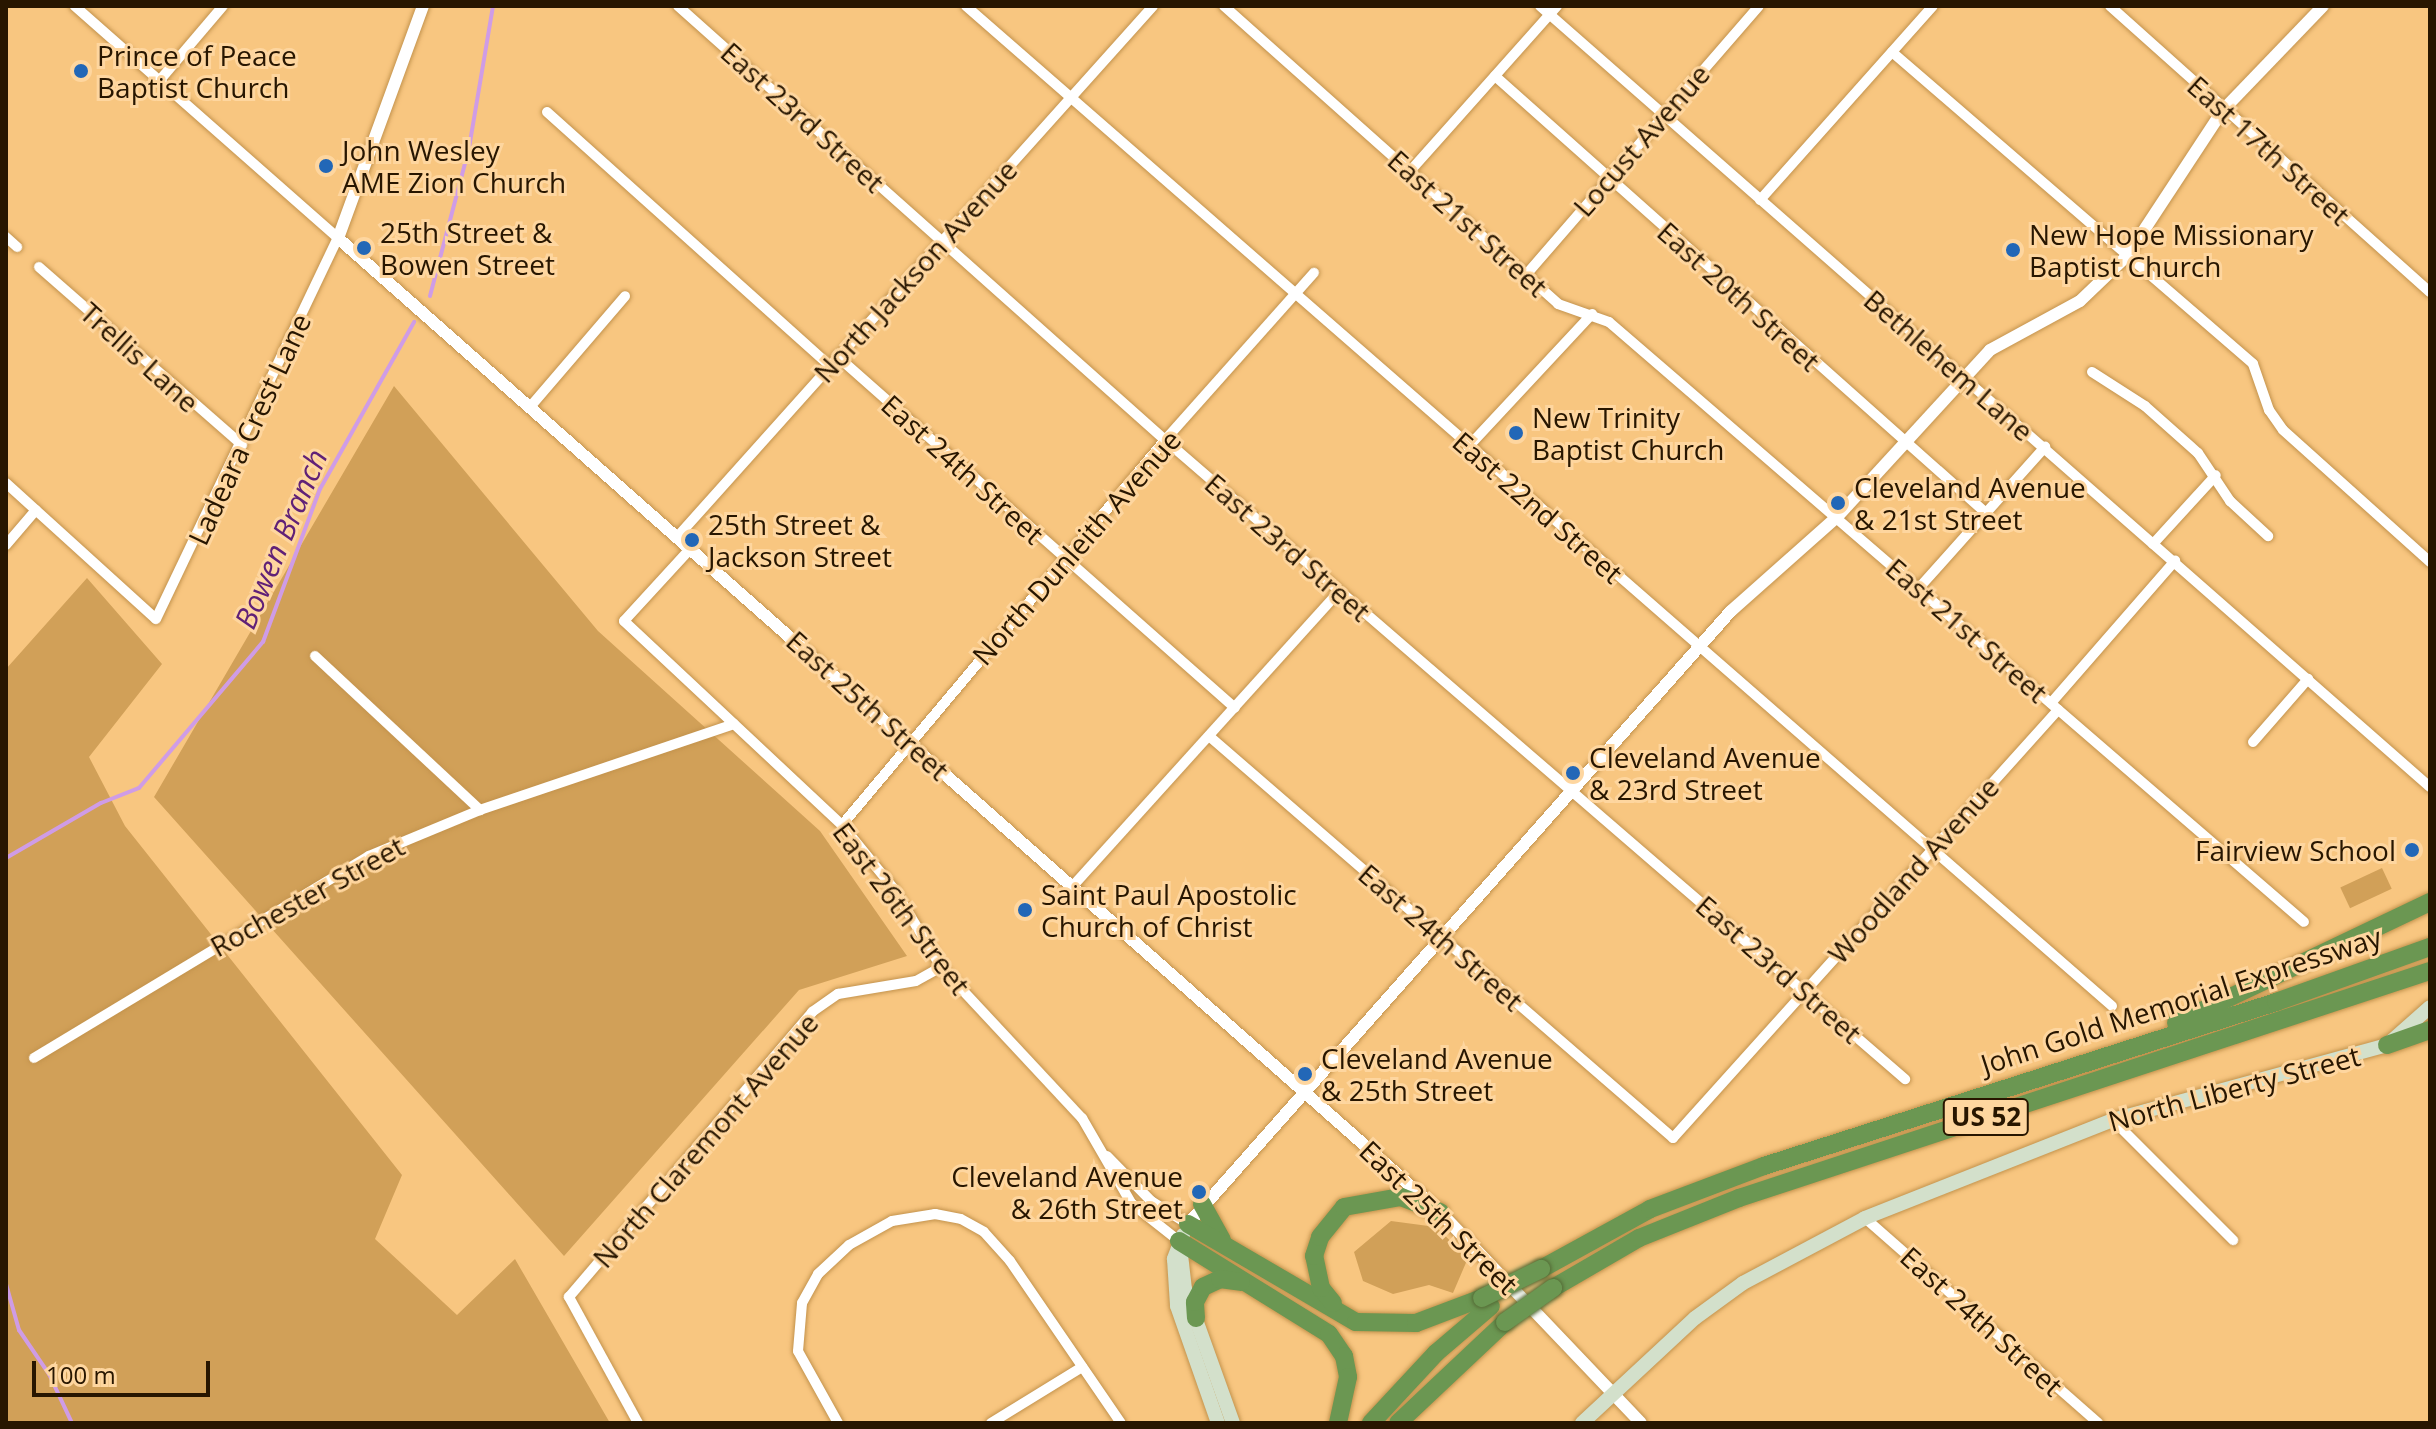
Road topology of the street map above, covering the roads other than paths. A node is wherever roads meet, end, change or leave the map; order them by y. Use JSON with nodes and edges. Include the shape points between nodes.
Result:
{"nodes":[{"id":1,"x":75,"y":6,"type":"edge"},
{"id":2,"x":223,"y":6,"type":"edge"},
{"id":3,"x":423,"y":6,"type":"edge"},
{"id":4,"x":678,"y":6,"type":"edge"},
{"id":5,"x":966,"y":6,"type":"edge"},
{"id":6,"x":1153,"y":6,"type":"edge"},
{"id":7,"x":1224,"y":6,"type":"edge"},
{"id":8,"x":1540,"y":6,"type":"edge"},
{"id":9,"x":1759,"y":6,"type":"edge"},
{"id":10,"x":1933,"y":6,"type":"edge"},
{"id":11,"x":2110,"y":6,"type":"edge"},
{"id":12,"x":2323,"y":6,"type":"edge"},
{"id":13,"x":1553,"y":10,"type":"edge"},
{"id":14,"x":1892,"y":52,"type":"junction"},
{"id":15,"x":1495,"y":76,"type":"junction"},
{"id":16,"x":160,"y":80,"type":"junction"},
{"id":17,"x":1070,"y":98,"type":"junction"},
{"id":18,"x":2223,"y":110,"type":"junction"},
{"id":19,"x":547,"y":112,"type":"dead end"},
{"id":20,"x":1663,"y":114,"type":"junction"},
{"id":21,"x":1411,"y":170,"type":"junction"},
{"id":22,"x":1607,"y":178,"type":"junction"},
{"id":23,"x":1760,"y":200,"type":"junction"},
{"id":24,"x":6,"y":237,"type":"edge"},
{"id":25,"x":338,"y":238,"type":"junction"},
{"id":26,"x":942,"y":241,"type":"junction"},
{"id":27,"x":17,"y":247,"type":"dead end"},
{"id":28,"x":2127,"y":256,"type":"junction"},
{"id":29,"x":39,"y":267,"type":"dead end"},
{"id":30,"x":1314,"y":273,"type":"dead end"},
{"id":31,"x":1525,"y":276,"type":"junction"},
{"id":32,"x":2430,"y":292,"type":"edge"},
{"id":33,"x":625,"y":296,"type":"dead end"},
{"id":34,"x":1298,"y":298,"type":"junction"},
{"id":35,"x":1592,"y":314,"type":"junction"},
{"id":36,"x":837,"y":356,"type":"junction"},
{"id":37,"x":829,"y":365,"type":"junction"},
{"id":38,"x":2092,"y":372,"type":"dead end"},
{"id":39,"x":1961,"y":377,"type":"junction"},
{"id":40,"x":530,"y":407,"type":"junction"},
{"id":41,"x":1165,"y":440,"type":"junction"},
{"id":42,"x":1902,"y":443,"type":"junction"},
{"id":43,"x":242,"y":445,"type":"junction"},
{"id":44,"x":1468,"y":447,"type":"junction"},
{"id":45,"x":2045,"y":447,"type":"junction"},
{"id":46,"x":2216,"y":475,"type":"junction"},
{"id":47,"x":6,"y":483,"type":"edge"},
{"id":48,"x":36,"y":510,"type":"junction"},
{"id":49,"x":1986,"y":513,"type":"junction"},
{"id":50,"x":1837,"y":517,"type":"junction"},
{"id":51,"x":678,"y":536,"type":"junction"},
{"id":52,"x":2268,"y":536,"type":"dead end"},
{"id":53,"x":2153,"y":544,"type":"junction"},
{"id":54,"x":6,"y":545,"type":"edge"},
{"id":55,"x":691,"y":548,"type":"junction"},
{"id":56,"x":1065,"y":559,"type":"junction"},
{"id":57,"x":2175,"y":561,"type":"junction"},
{"id":58,"x":2430,"y":562,"type":"edge"},
{"id":59,"x":1918,"y":589,"type":"junction"},
{"id":60,"x":1339,"y":591,"type":"junction"},
{"id":61,"x":1699,"y":646,"type":"junction"},
{"id":62,"x":315,"y":656,"type":"dead end"},
{"id":63,"x":2308,"y":679,"type":"junction"},
{"id":64,"x":2054,"y":706,"type":"junction"},
{"id":65,"x":1235,"y":708,"type":"junction"},
{"id":66,"x":734,"y":724,"type":"junction"},
{"id":67,"x":1209,"y":736,"type":"junction"},
{"id":68,"x":911,"y":740,"type":"junction"},
{"id":69,"x":2253,"y":742,"type":"dead end"},
{"id":70,"x":1571,"y":787,"type":"junction"},
{"id":71,"x":2430,"y":787,"type":"edge"},
{"id":72,"x":480,"y":810,"type":"junction"},
{"id":73,"x":842,"y":825,"type":"junction"},
{"id":74,"x":1935,"y":847,"type":"junction"},
{"id":75,"x":1072,"y":887,"type":"junction"},
{"id":76,"x":2430,"y":902,"type":"edge"},
{"id":77,"x":2304,"y":922,"type":"dead end"},
{"id":78,"x":1441,"y":937,"type":"junction"},
{"id":79,"x":2430,"y":947,"type":"edge"},
{"id":80,"x":941,"y":967,"type":"junction"},
{"id":81,"x":2430,"y":971,"type":"edge"},
{"id":82,"x":1805,"y":991,"type":"junction"},
{"id":83,"x":2112,"y":1006,"type":"dead end"},
{"id":84,"x":2430,"y":1007,"type":"edge"},
{"id":85,"x":2430,"y":1030,"type":"edge"},
{"id":86,"x":2387,"y":1045,"type":"junction"},
{"id":87,"x":2108,"y":1054,"type":"junction"},
{"id":88,"x":34,"y":1058,"type":"dead end"},
{"id":89,"x":1905,"y":1079,"type":"dead end"},
{"id":90,"x":1304,"y":1089,"type":"junction"},
{"id":91,"x":2113,"y":1120,"type":"junction"},
{"id":92,"x":1673,"y":1138,"type":"joint"},
{"id":93,"x":1096,"y":1142,"type":"junction"},
{"id":94,"x":1202,"y":1204,"type":"junction"},
{"id":95,"x":1440,"y":1212,"type":"junction"},
{"id":96,"x":1865,"y":1218,"type":"junction"},
{"id":97,"x":1188,"y":1224,"type":"junction"},
{"id":98,"x":2233,"y":1240,"type":"dead end"},
{"id":99,"x":1179,"y":1241,"type":"junction"},
{"id":100,"x":1236,"y":1252,"type":"junction"},
{"id":101,"x":1245,"y":1283,"type":"junction"},
{"id":102,"x":1486,"y":1302,"type":"junction"},
{"id":103,"x":1339,"y":1312,"type":"junction"},
{"id":104,"x":1196,"y":1318,"type":"junction"},
{"id":105,"x":1082,"y":1367,"type":"junction"},
{"id":106,"x":1610,"y":1395,"type":"junction"},
{"id":107,"x":638,"y":1423,"type":"edge"},
{"id":108,"x":838,"y":1423,"type":"edge"},
{"id":109,"x":991,"y":1423,"type":"edge"},
{"id":110,"x":1121,"y":1423,"type":"edge"},
{"id":111,"x":1218,"y":1423,"type":"edge"},
{"id":112,"x":1233,"y":1423,"type":"edge"},
{"id":113,"x":1338,"y":1423,"type":"edge"},
{"id":114,"x":1371,"y":1423,"type":"edge"},
{"id":115,"x":1398,"y":1423,"type":"edge"},
{"id":116,"x":1582,"y":1423,"type":"edge"},
{"id":117,"x":1641,"y":1423,"type":"edge"},
{"id":118,"x":2098,"y":1423,"type":"edge"}],
"edges":[{"from":1,"to":16,"type":"street","name":"East 25th Street"},
{"from":2,"to":16,"type":"street"},
{"from":3,"to":25,"type":"street"},
{"from":4,"to":26,"type":"street","name":"East 23rd Street"},
{"from":5,"to":17,"type":"street","name":"East 22nd Street"},
{"from":6,"to":17,"type":"street","name":"North Jackson Avenue"},
{"from":7,"to":21,"type":"street","name":"East 21st Street"},
{"from":8,"to":13,"type":"street","name":"Bethlehem Lane"},
{"from":9,"to":20,"type":"street","name":"Locust Avenue"},
{"from":10,"to":14,"type":"street"},
{"from":11,"to":18,"type":"street","name":"East 17th Street"},
{"from":12,"to":18,"type":"street"},
{"from":13,"to":15,"type":"street"},
{"from":13,"to":20,"type":"street","name":"Bethlehem Lane"},
{"from":14,"to":23,"type":"street"},
{"from":14,"to":28,"type":"street"},
{"from":15,"to":21,"type":"street"},
{"from":15,"to":22,"type":"street","name":"East 20th Street"},
{"from":16,"to":25,"type":"street","name":"East 25th Street"},
{"from":17,"to":26,"type":"street","name":"North Jackson Avenue"},
{"from":17,"to":34,"type":"street","name":"East 22nd Street"},
{"from":18,"to":28,"type":"street"},
{"from":18,"to":32,"type":"street","name":"East 17th Street"},
{"from":19,"to":37,"type":"street"},
{"from":20,"to":22,"type":"street","name":"Locust Avenue"},
{"from":20,"to":23,"type":"street","name":"Bethlehem Lane"},
{"from":21,"to":31,"type":"street","name":"East 21st Street"},
{"from":22,"to":31,"type":"street","name":"Locust Avenue"},
{"from":22,"to":42,"type":"street","name":"East 20th Street"},
{"from":23,"to":39,"type":"street","name":"Bethlehem Lane"},
{"from":24,"to":27,"type":"street"},
{"from":25,"to":40,"type":"street","name":"East 25th Street"},
{"from":25,"to":43,"type":"street","name":"Ladeara Crest Lane"},
{"from":26,"to":36,"type":"street","name":"North Jackson Avenue"},
{"from":26,"to":41,"type":"street","name":"East 23rd Street"},
{"from":28,"to":39,"type":"street","via":[[2080,301],[1990,350]]},
{"from":28,"to":58,"type":"street","via":[[2253,364],[2269,410],[2283,430]]},
{"from":29,"to":43,"type":"street","name":"Trellis Lane"},
{"from":30,"to":34,"type":"street","name":"North Dunleith Avenue"},
{"from":31,"to":35,"type":"street","name":"East 21st Street","via":[[1558,304]]},
{"from":33,"to":40,"type":"street"},
{"from":34,"to":41,"type":"street","name":"North Dunleith Avenue"},
{"from":34,"to":44,"type":"street","name":"East 22nd Street"},
{"from":35,"to":44,"type":"street"},
{"from":35,"to":50,"type":"street","name":"East 21st Street","via":[[1609,322]]},
{"from":36,"to":37,"type":"street","name":"North Jackson Avenue"},
{"from":36,"to":56,"type":"street","name":"East 24th Street"},
{"from":37,"to":51,"type":"street","name":"North Jackson Avenue"},
{"from":38,"to":46,"type":"street","via":[[2145,406]]},
{"from":39,"to":42,"type":"street"},
{"from":39,"to":45,"type":"street","name":"Bethlehem Lane"},
{"from":40,"to":51,"type":"street","name":"East 25th Street"},
{"from":41,"to":56,"type":"street","name":"North Dunleith Avenue"},
{"from":41,"to":60,"type":"street","name":"East 23rd Street"},
{"from":42,"to":49,"type":"street","name":"East 20th Street"},
{"from":42,"to":50,"type":"street"},
{"from":43,"to":48,"type":"street","name":"Ladeara Crest Lane","via":[[156,619]]},
{"from":44,"to":61,"type":"street","name":"East 22nd Street"},
{"from":45,"to":49,"type":"street"},
{"from":45,"to":53,"type":"street","name":"Bethlehem Lane"},
{"from":46,"to":52,"type":"street","via":[[2230,501]]},
{"from":46,"to":53,"type":"street"},
{"from":47,"to":48,"type":"street"},
{"from":48,"to":54,"type":"street"},
{"from":49,"to":59,"type":"street"},
{"from":50,"to":59,"type":"street","name":"East 21st Street"},
{"from":50,"to":61,"type":"street","via":[[1764,578]]},
{"from":51,"to":55,"type":"street","name":"East 25th Street"},
{"from":53,"to":57,"type":"street","name":"Bethlehem Lane"},
{"from":55,"to":66,"type":"street","name":"East 26th Street","via":[[624,621]]},
{"from":55,"to":68,"type":"street","name":"East 25th Street"},
{"from":56,"to":65,"type":"street","name":"East 24th Street"},
{"from":56,"to":68,"type":"street","name":"North Dunleith Avenue"},
{"from":57,"to":63,"type":"street","name":"Bethlehem Lane"},
{"from":57,"to":64,"type":"street","name":"Woodland Avenue"},
{"from":59,"to":64,"type":"street","name":"East 21st Street"},
{"from":60,"to":65,"type":"street"},
{"from":60,"to":70,"type":"street","name":"East 23rd Street"},
{"from":61,"to":70,"type":"street"},
{"from":61,"to":74,"type":"street","name":"East 22nd Street"},
{"from":62,"to":72,"type":"street"},
{"from":63,"to":69,"type":"street"},
{"from":63,"to":71,"type":"street","name":"Bethlehem Lane"},
{"from":64,"to":74,"type":"street","name":"Woodland Avenue"},
{"from":64,"to":77,"type":"street","name":"East 21st Street"},
{"from":65,"to":67,"type":"street"},
{"from":66,"to":72,"type":"street","name":"Rochester Street"},
{"from":66,"to":73,"type":"street","name":"East 26th Street"},
{"from":67,"to":75,"type":"street"},
{"from":67,"to":78,"type":"street","name":"East 24th Street"},
{"from":68,"to":73,"type":"street","name":"North Dunleith Avenue"},
{"from":68,"to":75,"type":"street","name":"East 25th Street"},
{"from":70,"to":78,"type":"street"},
{"from":70,"to":82,"type":"street","name":"East 23rd Street"},
{"from":72,"to":88,"type":"street","name":"Rochester Street","via":[[369,856]]},
{"from":73,"to":80,"type":"street","name":"East 26th Street","via":[[894,889]]},
{"from":74,"to":82,"type":"street","name":"Woodland Avenue"},
{"from":74,"to":83,"type":"street","name":"East 22nd Street"},
{"from":75,"to":90,"type":"street","name":"East 25th Street"},
{"from":76,"to":87,"type":"highway"},
{"from":78,"to":90,"type":"street"},
{"from":78,"to":92,"type":"street","name":"East 24th Street"},
{"from":79,"to":87,"type":"highway","name":"John Gold Memorial Expressway","number":"US 52"},
{"from":80,"to":93,"type":"street","name":"East 26th Street","via":[[1065,1096]]},
{"from":80,"to":107,"type":"street","name":"North Claremont Avenue","via":[[916,981],[838,994],[812,1012],[569,1297]]},
{"from":81,"to":115,"type":"highway","name":"John Gold Memorial Expressway","number":"US 52","bridge":true,"via":[[1739,1198],[1639,1238],[1505,1322]]},
{"from":82,"to":89,"type":"street","name":"East 23rd Street"},
{"from":82,"to":92,"type":"street","name":"Woodland Avenue"},
{"from":84,"to":86,"type":"main road","name":"North Liberty Street"},
{"from":85,"to":86,"type":"highway"},
{"from":86,"to":91,"type":"main road","name":"North Liberty Street"},
{"from":87,"to":102,"type":"highway","name":"John Gold Memorial Expressway","number":"US 52","bridge":true,"via":[[1650,1209]]},
{"from":90,"to":94,"type":"street"},
{"from":90,"to":95,"type":"street","name":"East 25th Street"},
{"from":91,"to":96,"type":"main road","name":"North Liberty Street"},
{"from":91,"to":98,"type":"street"},
{"from":93,"to":97,"type":"street","via":[[1151,1201]]},
{"from":93,"to":99,"type":"street","via":[[1131,1203]]},
{"from":94,"to":97,"type":"street"},
{"from":94,"to":100,"type":"highway","via":[[1210,1225]]},
{"from":95,"to":103,"type":"highway","via":[[1401,1197],[1344,1207],[1320,1237],[1314,1265],[1321,1288]]},
{"from":95,"to":106,"type":"street","name":"East 25th Street"},
{"from":96,"to":106,"type":"main road","name":"North Liberty Street","via":[[1743,1283],[1695,1318]]},
{"from":96,"to":118,"type":"street","name":"East 24th Street"},
{"from":97,"to":99,"type":"main road"},
{"from":97,"to":100,"type":"highway"},
{"from":99,"to":101,"type":"highway"},
{"from":99,"to":104,"type":"main road","via":[[1185,1289]]},
{"from":99,"to":111,"type":"main road","via":[[1173,1271],[1177,1306]]},
{"from":100,"to":103,"type":"highway"},
{"from":101,"to":104,"type":"highway","via":[[1210,1282],[1198,1294]]},
{"from":101,"to":113,"type":"highway","via":[[1325,1330],[1339,1347],[1348,1377]]},
{"from":102,"to":103,"type":"highway","via":[[1391,1326],[1356,1322]]},
{"from":102,"to":114,"type":"highway"},
{"from":104,"to":112,"type":"main road"},
{"from":105,"to":108,"type":"street","via":[[1010,1261],[984,1232],[951,1216],[913,1216],[849,1245],[818,1274],[802,1303],[798,1351]]},
{"from":105,"to":109,"type":"street"},
{"from":105,"to":110,"type":"street"},
{"from":106,"to":116,"type":"main road","name":"North Liberty Street"},
{"from":106,"to":117,"type":"street","name":"East 25th Street"}]}
